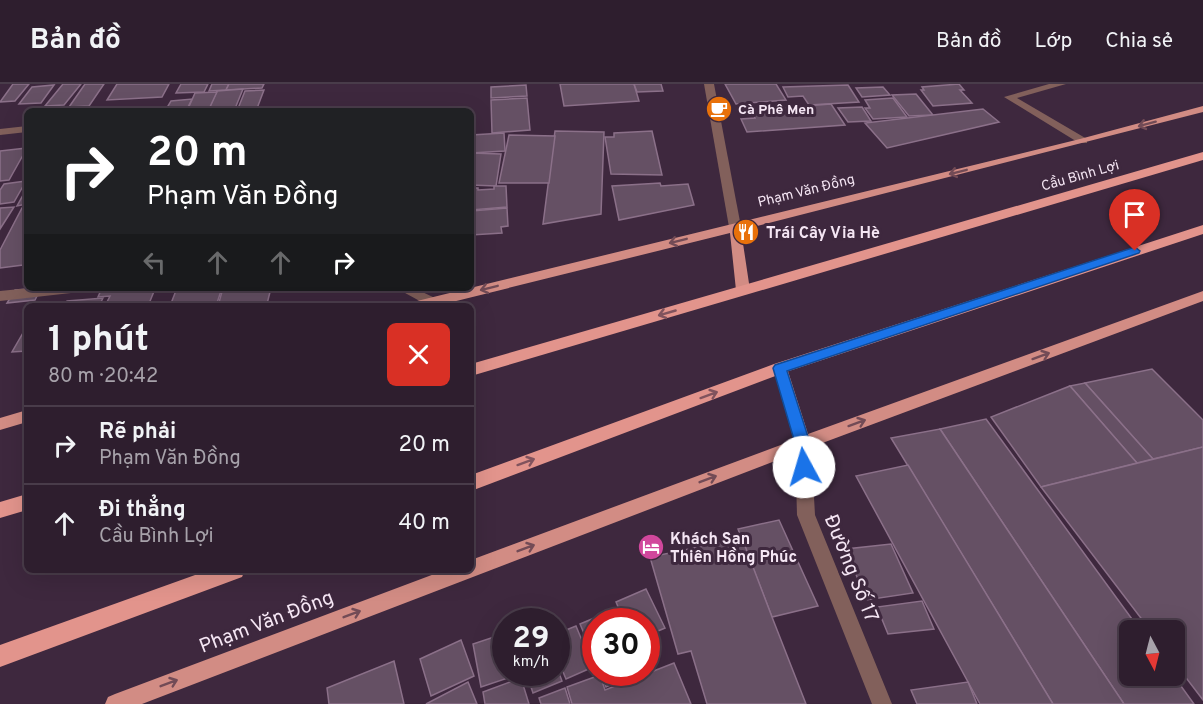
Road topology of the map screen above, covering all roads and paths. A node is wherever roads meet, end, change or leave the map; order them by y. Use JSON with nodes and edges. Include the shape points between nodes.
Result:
{"nodes":[{"id":1,"x":709,"y":84,"type":"edge"},
{"id":2,"x":1061,"y":84,"type":"edge"},
{"id":3,"x":1203,"y":109,"type":"edge"},
{"id":4,"x":24,"y":129,"type":"edge"},
{"id":5,"x":0,"y":132,"type":"edge"},
{"id":6,"x":1083,"y":141,"type":"junction"},
{"id":7,"x":1203,"y":156,"type":"edge"},
{"id":8,"x":735,"y":227,"type":"junction"},
{"id":9,"x":1203,"y":229,"type":"edge"},
{"id":10,"x":743,"y":290,"type":"junction"},
{"id":11,"x":44,"y":291,"type":"edge"},
{"id":12,"x":409,"y":291,"type":"edge"},
{"id":13,"x":0,"y":296,"type":"edge"},
{"id":14,"x":1203,"y":296,"type":"edge"},
{"id":15,"x":432,"y":302,"type":"junction"},
{"id":16,"x":428,"y":303,"type":"edge"},
{"id":17,"x":780,"y":368,"type":"junction"},
{"id":18,"x":474,"y":369,"type":"edge"},
{"id":19,"x":24,"y":417,"type":"edge"},
{"id":20,"x":0,"y":424,"type":"edge"},
{"id":21,"x":802,"y":443,"type":"junction"},
{"id":22,"x":474,"y":482,"type":"edge"},
{"id":23,"x":24,"y":503,"type":"edge"},
{"id":24,"x":0,"y":510,"type":"edge"},
{"id":25,"x":474,"y":567,"type":"edge"},
{"id":26,"x":227,"y":573,"type":"edge"},
{"id":27,"x":459,"y":573,"type":"edge"},
{"id":28,"x":0,"y":656,"type":"edge"},
{"id":29,"x":115,"y":704,"type":"edge"},
{"id":30,"x":882,"y":704,"type":"edge"}],
"edges":[{"from":1,"to":8,"type":"street"},
{"from":2,"to":6,"type":"street","via":[[1009,97]]},
{"from":3,"to":6,"type":"main road","name":"Phạm Văn Đồng","one_way":true},
{"from":4,"to":5,"type":"street"},
{"from":6,"to":8,"type":"main road","name":"Phạm Văn Đồng","one_way":true},
{"from":7,"to":10,"type":"highway","name":"Cầu Bình Lợi"},
{"from":8,"to":10,"type":"main road"},
{"from":8,"to":15,"type":"main road","name":"Phạm Văn Đồng","one_way":true},
{"from":9,"to":17,"type":"highway"},
{"from":10,"to":18,"type":"highway","one_way":true},
{"from":11,"to":13,"type":"street"},
{"from":12,"to":15,"type":"street"},
{"from":21,"to":14,"type":"main road","name":"Phạm Văn Đồng","one_way":true},
{"from":15,"to":16,"type":"main road","name":"Phạm Văn Đồng"},
{"from":17,"to":21,"type":"main road"},
{"from":22,"to":17,"type":"highway","one_way":true},
{"from":19,"to":20,"type":"main road"},
{"from":25,"to":21,"type":"main road","name":"Phạm Văn Đồng","one_way":true},
{"from":21,"to":30,"type":"street","name":"Đường Số 17","via":[[806,515]]},
{"from":23,"to":24,"type":"highway"},
{"from":26,"to":28,"type":"highway"},
{"from":29,"to":27,"type":"main road","name":"Phạm Văn Đồng","one_way":true}]}
